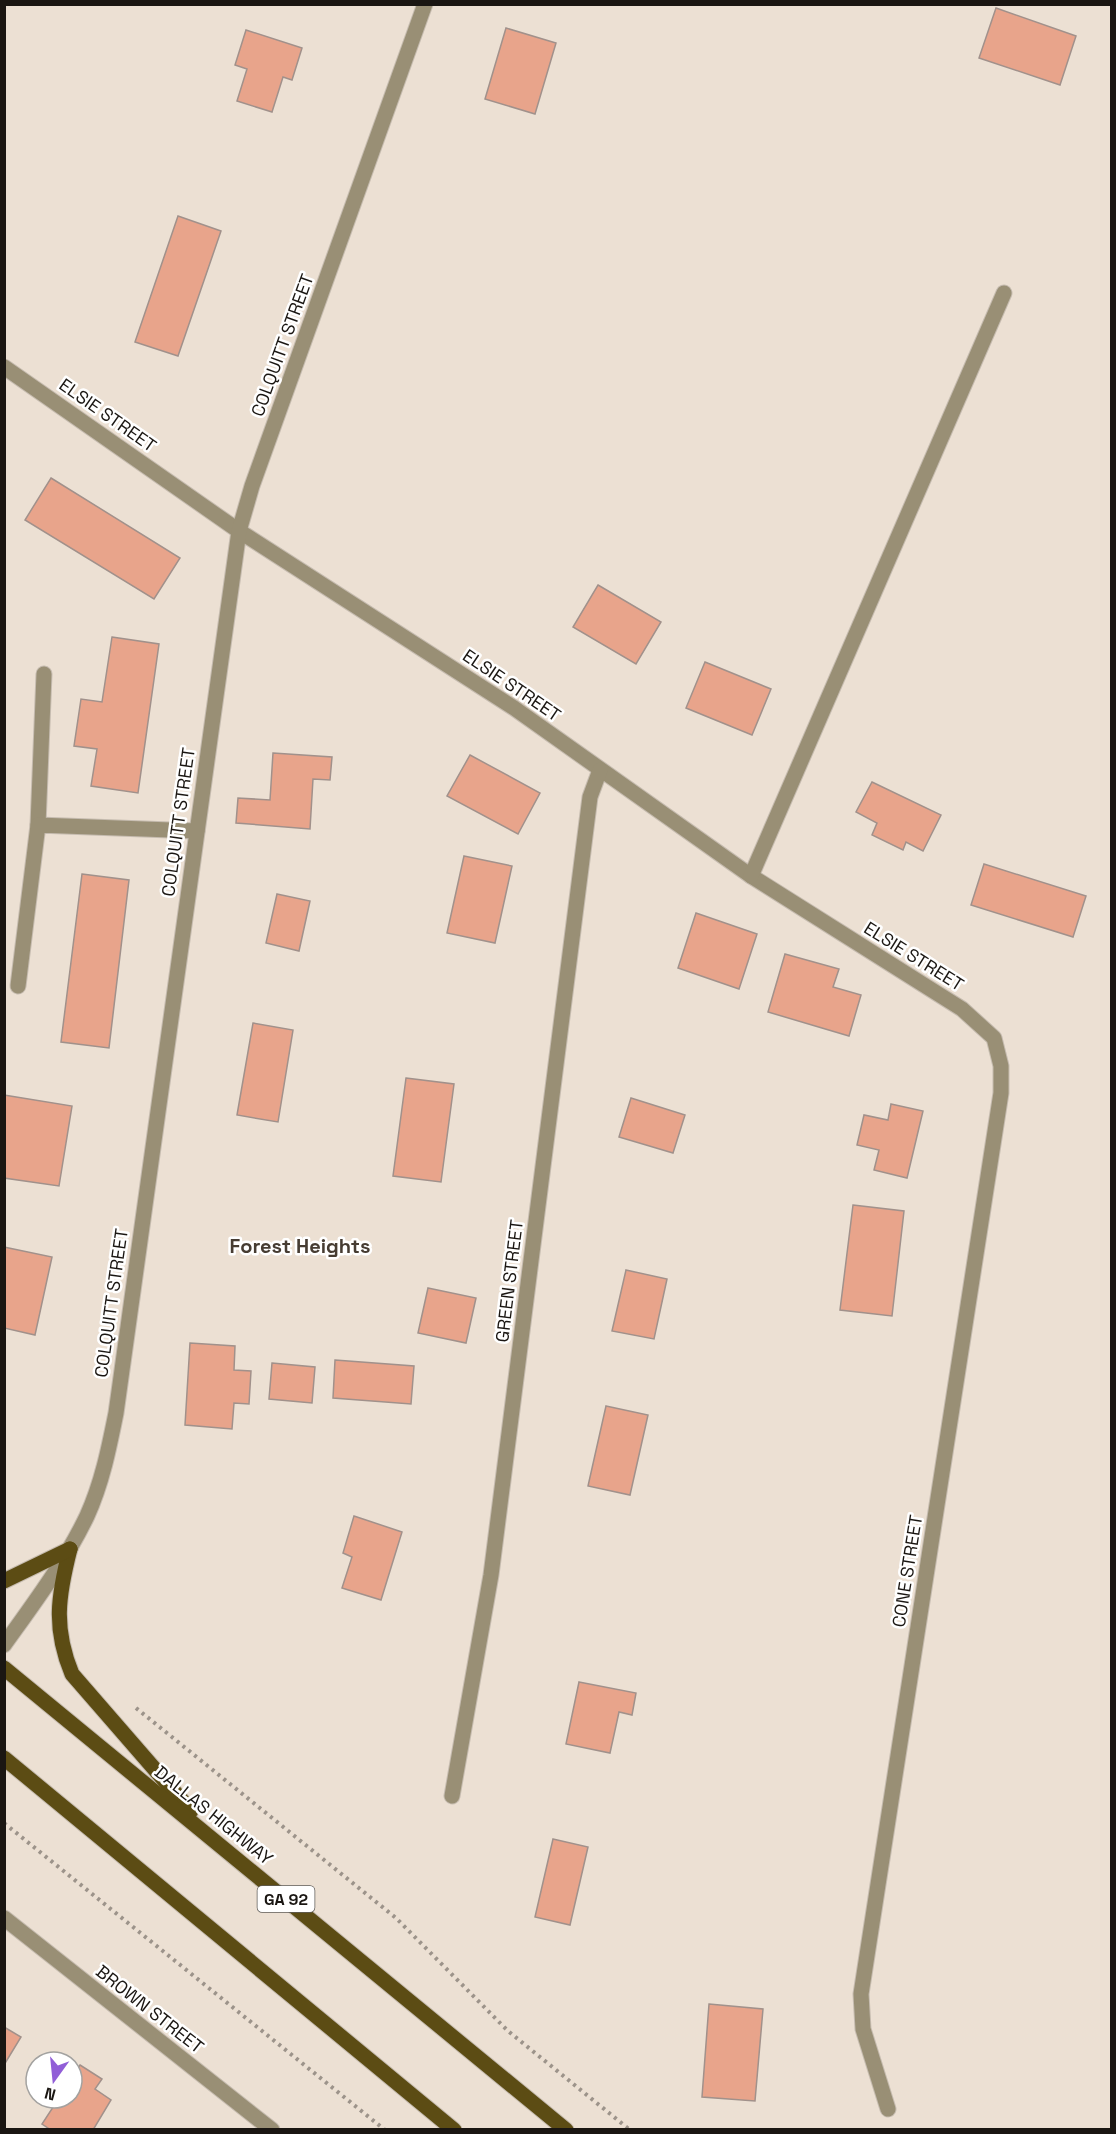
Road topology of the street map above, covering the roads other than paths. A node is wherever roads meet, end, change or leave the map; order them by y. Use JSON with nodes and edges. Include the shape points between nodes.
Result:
{"nodes":[{"id":1,"x":425,"y":4,"type":"edge"},
{"id":2,"x":1004,"y":293,"type":"dead end"},
{"id":3,"x":4,"y":367,"type":"edge"},
{"id":4,"x":239,"y":531,"type":"junction"},
{"id":5,"x":44,"y":674,"type":"dead end"},
{"id":6,"x":600,"y":770,"type":"junction"},
{"id":7,"x":38,"y":825,"type":"junction"},
{"id":8,"x":197,"y":831,"type":"junction"},
{"id":9,"x":751,"y":876,"type":"junction"},
{"id":10,"x":18,"y":986,"type":"dead end"},
{"id":11,"x":994,"y":1038,"type":"joint"},
{"id":12,"x":69,"y":1549,"type":"junction"},
{"id":13,"x":4,"y":1581,"type":"edge"},
{"id":14,"x":4,"y":1645,"type":"edge"},
{"id":15,"x":4,"y":1668,"type":"edge"},
{"id":16,"x":4,"y":1758,"type":"edge"},
{"id":17,"x":452,"y":1796,"type":"dead end"},
{"id":18,"x":218,"y":1843,"type":"junction"},
{"id":19,"x":4,"y":1918,"type":"edge"},
{"id":20,"x":888,"y":2109,"type":"dead end"},
{"id":21,"x":272,"y":2130,"type":"edge"},
{"id":22,"x":454,"y":2130,"type":"edge"},
{"id":23,"x":566,"y":2130,"type":"edge"}],
"edges":[{"from":1,"to":4,"type":"street","name":"COLQUITT STREET"},
{"from":2,"to":9,"type":"street"},
{"from":3,"to":4,"type":"street","name":"ELSIE STREET"},
{"from":4,"to":6,"type":"street","name":"ELSIE STREET","via":[[514,708]]},
{"from":4,"to":8,"type":"street","name":"COLQUITT STREET"},
{"from":5,"to":7,"type":"street"},
{"from":6,"to":9,"type":"street","name":"ELSIE STREET"},
{"from":6,"to":17,"type":"street","name":"GREEN STREET","via":[[589,809],[491,1575]]},
{"from":7,"to":8,"type":"street"},
{"from":7,"to":10,"type":"street"},
{"from":8,"to":12,"type":"street","name":"COLQUITT STREET","via":[[116,1413],[88,1515]]},
{"from":9,"to":11,"type":"street","name":"ELSIE STREET","via":[[962,1009]]},
{"from":11,"to":20,"type":"street","name":"CONE STREET","via":[[1001,1066],[1001,1093],[861,1994],[863,2029]]},
{"from":12,"to":13,"type":"main road"},
{"from":12,"to":14,"type":"street","name":"COLQUITT STREET"},
{"from":12,"to":18,"type":"main road","via":[[59,1593],[58,1624],[63,1654],[72,1674]]},
{"from":15,"to":18,"type":"main road","name":"DALLAS HIGHWAY","number":"GA 92"},
{"from":16,"to":22,"type":"main road"},
{"from":18,"to":23,"type":"main road","name":"DALLAS HIGHWAY","number":"GA 92"},
{"from":19,"to":21,"type":"street","name":"BROWN STREET"}]}
